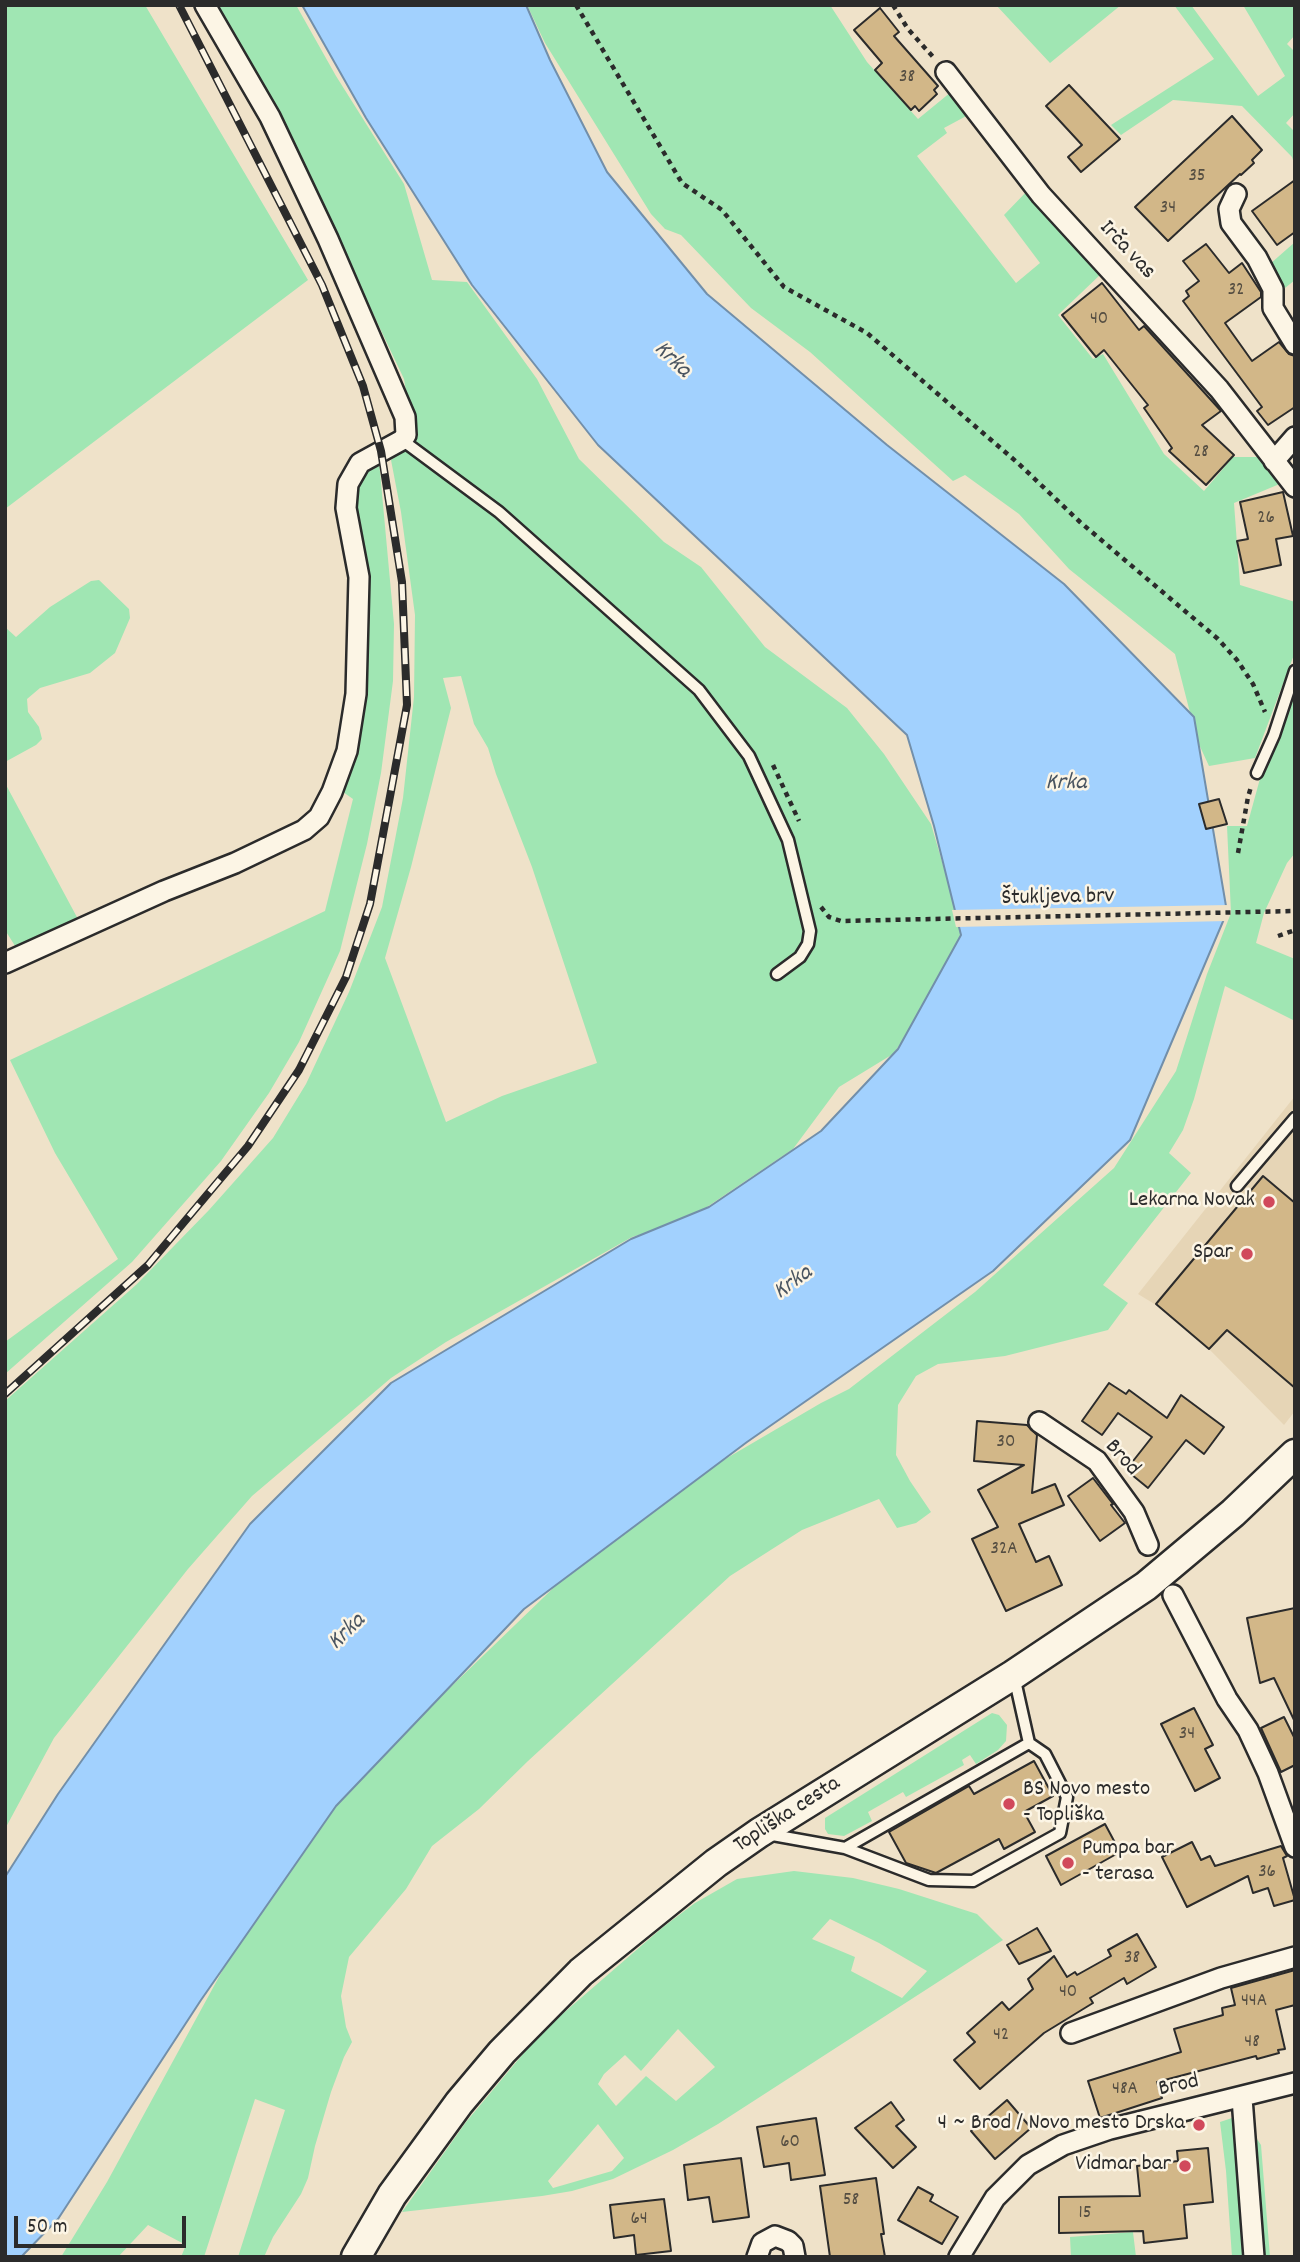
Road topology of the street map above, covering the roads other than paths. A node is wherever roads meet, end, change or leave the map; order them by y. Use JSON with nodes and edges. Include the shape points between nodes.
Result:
{"nodes":[{"id":1,"x":205,"y":5,"type":"edge"},
{"id":2,"x":946,"y":72,"type":"road end"},
{"id":3,"x":1236,"y":194,"type":"dead end"},
{"id":4,"x":1295,"y":344,"type":"edge"},
{"id":5,"x":1295,"y":437,"type":"edge"},
{"id":6,"x":402,"y":440,"type":"junction"},
{"id":7,"x":1275,"y":461,"type":"junction"},
{"id":8,"x":1295,"y":487,"type":"edge"},
{"id":9,"x":1295,"y":671,"type":"edge"},
{"id":10,"x":1257,"y":773,"type":"road end"},
{"id":11,"x":5,"y":963,"type":"edge"},
{"id":12,"x":776,"y":974,"type":"dead end"},
{"id":13,"x":1295,"y":1118,"type":"edge"},
{"id":14,"x":1237,"y":1186,"type":"dead end"},
{"id":15,"x":1038,"y":1423,"type":"dead end"},
{"id":16,"x":1295,"y":1454,"type":"edge"},
{"id":17,"x":1148,"y":1545,"type":"dead end"},
{"id":18,"x":1173,"y":1595,"type":"dead end"},
{"id":19,"x":1013,"y":1675,"type":"junction"},
{"id":20,"x":1029,"y":1743,"type":"junction"},
{"id":21,"x":759,"y":1833,"type":"junction"},
{"id":22,"x":1295,"y":1847,"type":"edge"},
{"id":23,"x":845,"y":1848,"type":"junction"},
{"id":24,"x":1295,"y":1957,"type":"edge"},
{"id":25,"x":1071,"y":2034,"type":"dead end"},
{"id":26,"x":1295,"y":2083,"type":"edge"},
{"id":27,"x":1242,"y":2098,"type":"junction"},
{"id":28,"x":356,"y":2257,"type":"edge"},
{"id":29,"x":757,"y":2257,"type":"edge"},
{"id":30,"x":795,"y":2257,"type":"edge"},
{"id":31,"x":959,"y":2257,"type":"edge"},
{"id":32,"x":1254,"y":2257,"type":"edge"}],
"edges":[{"from":1,"to":6,"type":"street","via":[[270,117],[328,239],[405,418]]},
{"from":2,"to":7,"type":"street","name":"Irča vas","via":[[1041,195],[1219,389]]},
{"from":3,"to":4,"type":"street","via":[[1229,209],[1230,223],[1257,258],[1273,289],[1273,308]]},
{"from":5,"to":7,"type":"street"},
{"from":6,"to":11,"type":"street","via":[[360,463],[348,484],[346,508],[359,577],[356,694],[347,751],[319,817],[304,830],[235,863]]},
{"from":6,"to":12,"type":"lane","via":[[499,512],[699,690],[749,756],[789,840],[810,931],[800,957]]},
{"from":7,"to":8,"type":"street","name":"Irča vas"},
{"from":9,"to":10,"type":"lane"},
{"from":13,"to":14,"type":"lane"},
{"from":15,"to":17,"type":"street","name":"Brod","via":[[1097,1461],[1134,1512]]},
{"from":16,"to":19,"type":"main road","name":"Topliška cesta","via":[[1146,1586]]},
{"from":18,"to":22,"type":"street","via":[[1248,1730]]},
{"from":19,"to":20,"type":"lane"},
{"from":19,"to":21,"type":"main road","name":"Topliška cesta"},
{"from":20,"to":23,"type":"lane"},
{"from":20,"to":23,"type":"lane","via":[[1045,1754],[1067,1797],[1060,1833],[973,1881],[929,1880]]},
{"from":21,"to":23,"type":"lane"},
{"from":21,"to":28,"type":"main road","name":"Topliška cesta","via":[[581,1972],[502,2052],[392,2195]]},
{"from":24,"to":25,"type":"street","via":[[1222,1978]]},
{"from":26,"to":27,"type":"street","name":"Brod"},
{"from":27,"to":31,"type":"street","name":"Brod","via":[[1110,2129],[1063,2145],[1028,2165],[995,2198]]},
{"from":27,"to":32,"type":"street"},
{"from":29,"to":30,"type":"street","via":[[762,2243],[775,2236],[789,2241]]}]}
